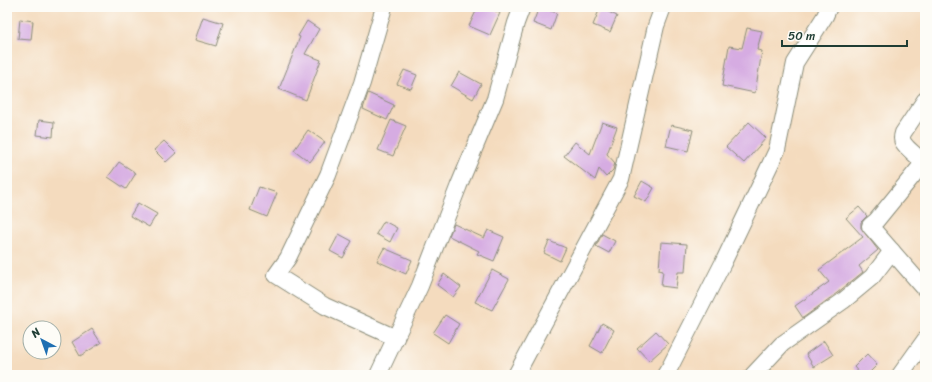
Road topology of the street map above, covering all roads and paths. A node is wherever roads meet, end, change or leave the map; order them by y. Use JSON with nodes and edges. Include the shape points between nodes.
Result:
{"nodes":[{"id":1,"x":384,"y":7,"type":"edge"},
{"id":2,"x":522,"y":7,"type":"edge"},
{"id":3,"x":663,"y":7,"type":"edge"},
{"id":4,"x":829,"y":7,"type":"edge"},
{"id":5,"x":925,"y":100,"type":"edge"},
{"id":6,"x":924,"y":162,"type":"edge"},
{"id":7,"x":892,"y":251,"type":"junction"},
{"id":8,"x":925,"y":289,"type":"edge"},
{"id":9,"x":396,"y":338,"type":"junction"},
{"id":10,"x":925,"y":340,"type":"edge"},
{"id":11,"x":378,"y":375,"type":"edge"},
{"id":12,"x":516,"y":375,"type":"edge"},
{"id":13,"x":665,"y":375,"type":"edge"},
{"id":14,"x":753,"y":375,"type":"edge"},
{"id":15,"x":900,"y":375,"type":"edge"}],
"edges":[{"from":1,"to":9,"type":"street","via":[[362,83],[328,175],[288,258],[276,275],[325,306]]},
{"from":2,"to":9,"type":"street","via":[[495,99],[420,286]]},
{"from":3,"to":12,"type":"street","via":[[656,26],[621,179]]},
{"from":4,"to":13,"type":"street","via":[[794,63],[777,150],[723,263]]},
{"from":5,"to":6,"type":"street","via":[[902,138]]},
{"from":6,"to":7,"type":"street","via":[[870,226]]},
{"from":7,"to":8,"type":"street"},
{"from":7,"to":14,"type":"street","via":[[872,277],[782,344]]},
{"from":9,"to":11,"type":"street"},
{"from":10,"to":15,"type":"street"}]}
